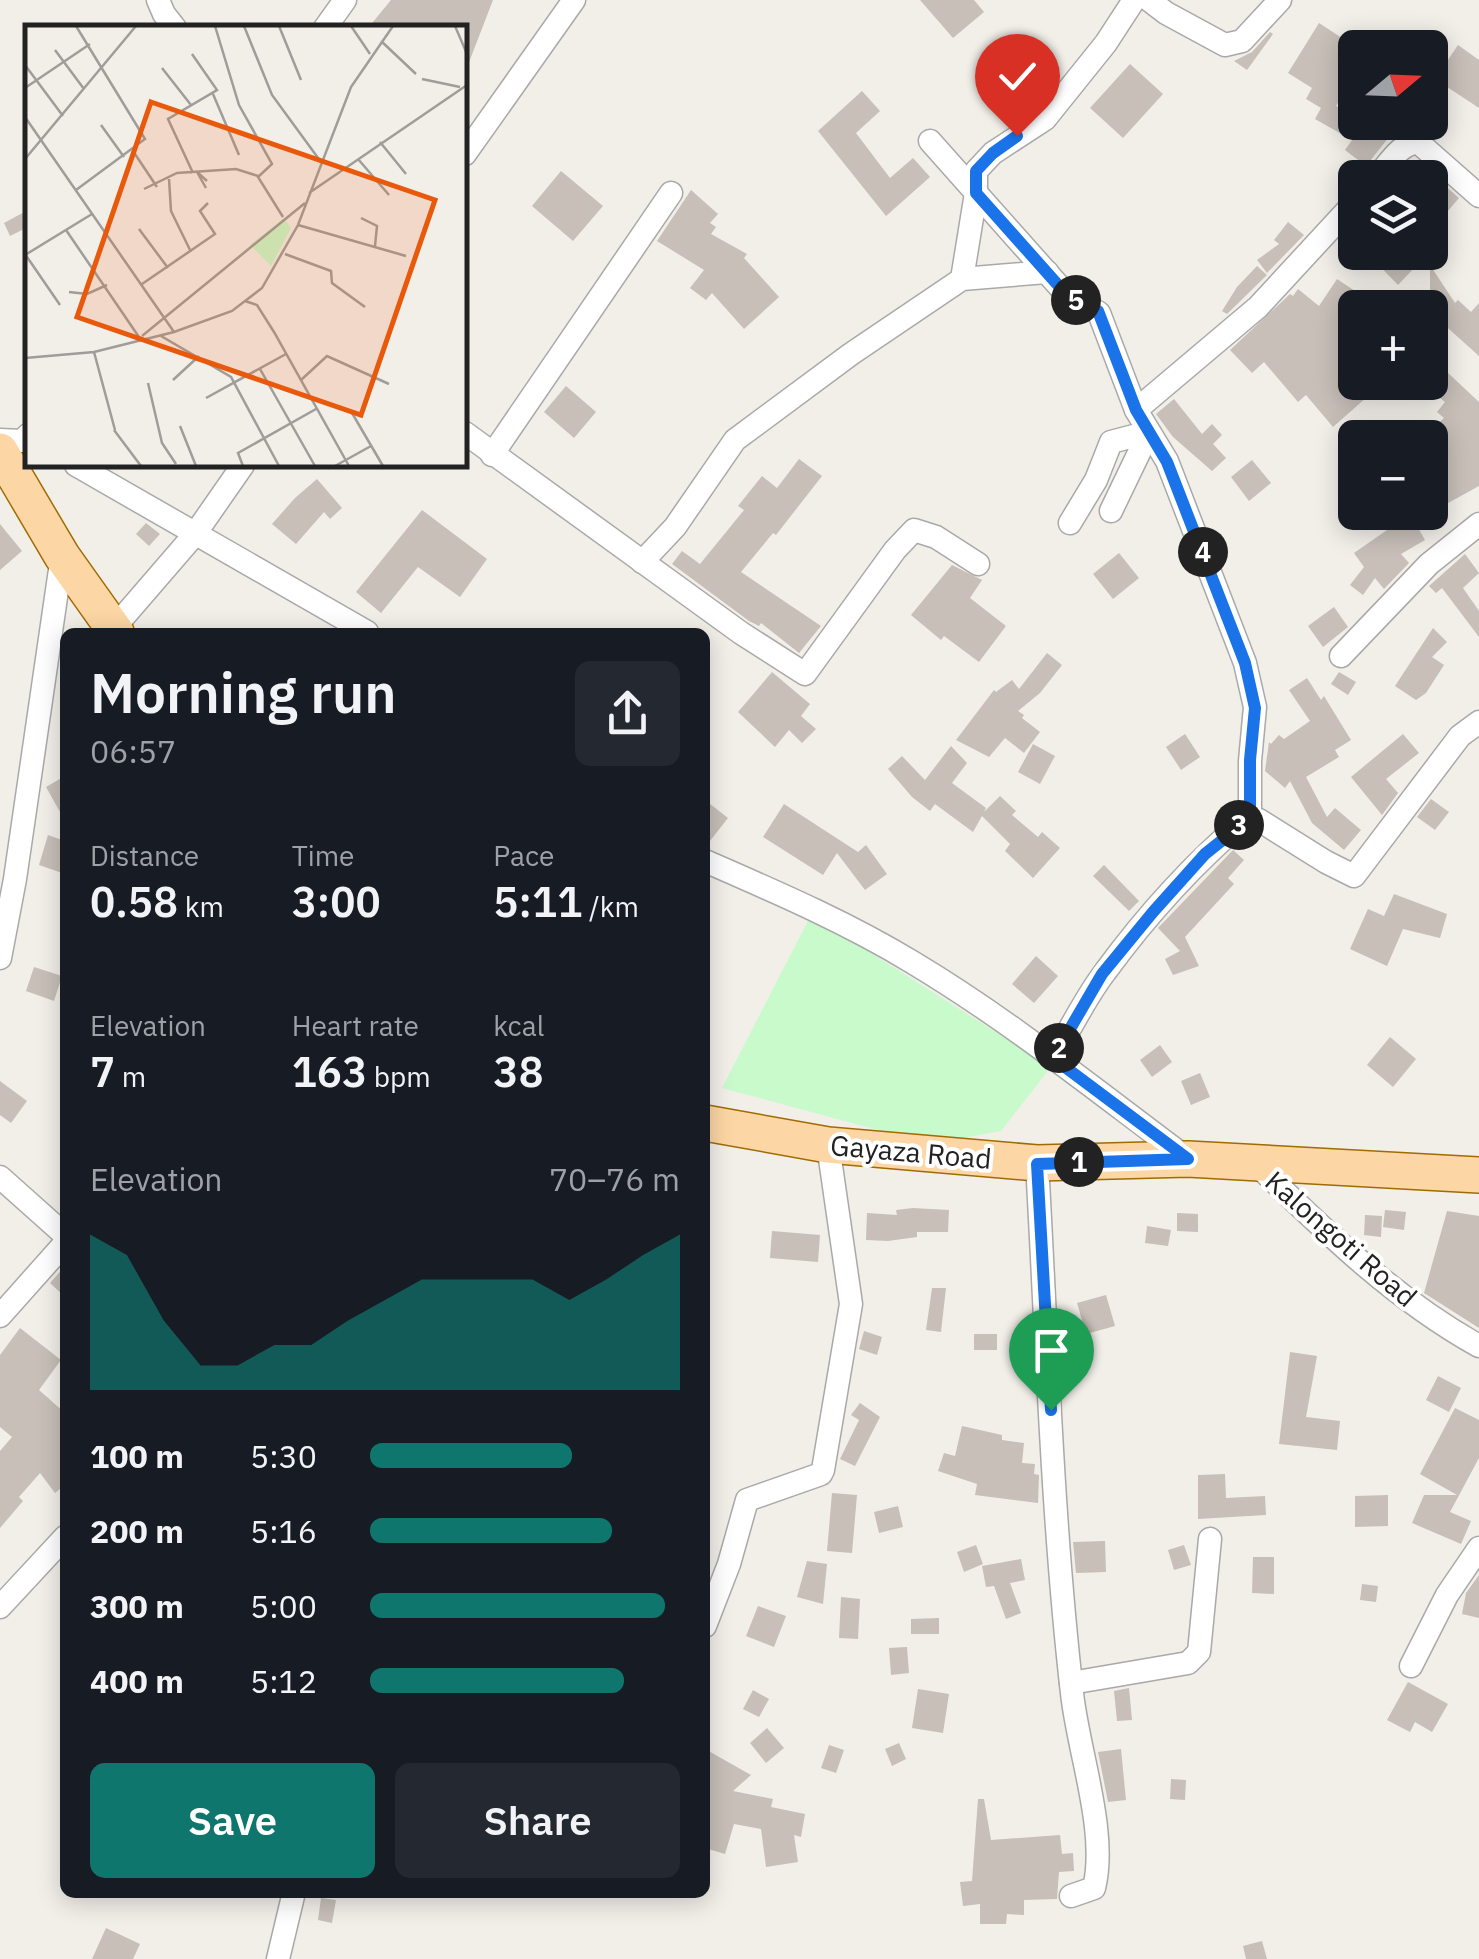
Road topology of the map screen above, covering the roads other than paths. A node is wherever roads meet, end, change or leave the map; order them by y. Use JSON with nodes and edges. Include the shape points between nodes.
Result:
{"nodes":[{"id":1,"x":158,"y":0,"type":"edge"},
{"id":2,"x":345,"y":0,"type":"edge"},
{"id":3,"x":574,"y":0,"type":"edge"},
{"id":4,"x":1134,"y":0,"type":"edge"},
{"id":5,"x":1149,"y":0,"type":"edge"},
{"id":6,"x":1280,"y":0,"type":"edge"},
{"id":7,"x":173,"y":25,"type":"edge"},
{"id":8,"x":327,"y":25,"type":"edge"},
{"id":9,"x":930,"y":141,"type":"dead end"},
{"id":10,"x":468,"y":150,"type":"edge"},
{"id":11,"x":1392,"y":160,"type":"edge"},
{"id":12,"x":1438,"y":160,"type":"edge"},
{"id":13,"x":1448,"y":169,"type":"edge"},
{"id":14,"x":671,"y":193,"type":"dead end"},
{"id":15,"x":976,"y":193,"type":"junction"},
{"id":16,"x":1479,"y":196,"type":"edge"},
{"id":17,"x":1338,"y":220,"type":"edge"},
{"id":18,"x":1047,"y":272,"type":"junction"},
{"id":19,"x":962,"y":279,"type":"junction"},
{"id":20,"x":1136,"y":410,"type":"junction"},
{"id":21,"x":1149,"y":432,"type":"junction"},
{"id":22,"x":468,"y":435,"type":"edge"},
{"id":23,"x":15,"y":442,"type":"edge"},
{"id":24,"x":492,"y":455,"type":"junction"},
{"id":25,"x":25,"y":466,"type":"edge"},
{"id":26,"x":26,"y":468,"type":"edge"},
{"id":27,"x":81,"y":468,"type":"edge"},
{"id":28,"x":241,"y":468,"type":"edge"},
{"id":29,"x":1111,"y":511,"type":"dead end"},
{"id":30,"x":1070,"y":523,"type":"dead end"},
{"id":31,"x":1479,"y":524,"type":"edge"},
{"id":32,"x":195,"y":534,"type":"junction"},
{"id":33,"x":62,"y":556,"type":"junction"},
{"id":34,"x":642,"y":562,"type":"junction"},
{"id":35,"x":978,"y":564,"type":"dead end"},
{"id":36,"x":114,"y":628,"type":"edge"},
{"id":37,"x":117,"y":628,"type":"edge"},
{"id":38,"x":360,"y":628,"type":"edge"},
{"id":39,"x":1341,"y":656,"type":"dead end"},
{"id":40,"x":1479,"y":722,"type":"edge"},
{"id":41,"x":1250,"y":818,"type":"junction"},
{"id":42,"x":10,"y":828,"type":"edge"},
{"id":43,"x":710,"y":863,"type":"edge"},
{"id":44,"x":0,"y":958,"type":"edge"},
{"id":45,"x":1053,"y":1058,"type":"junction"},
{"id":46,"x":710,"y":1124,"type":"edge"},
{"id":47,"x":828,"y":1145,"type":"junction"},
{"id":48,"x":1188,"y":1159,"type":"junction"},
{"id":49,"x":1255,"y":1163,"type":"junction"},
{"id":50,"x":1037,"y":1164,"type":"junction"},
{"id":51,"x":1477,"y":1173,"type":"edge"},
{"id":52,"x":0,"y":1176,"type":"edge"},
{"id":53,"x":60,"y":1230,"type":"edge"},
{"id":54,"x":60,"y":1250,"type":"edge"},
{"id":55,"x":0,"y":1316,"type":"edge"},
{"id":56,"x":1479,"y":1346,"type":"edge"},
{"id":57,"x":1210,"y":1539,"type":"dead end"},
{"id":58,"x":60,"y":1542,"type":"edge"},
{"id":59,"x":1479,"y":1548,"type":"edge"},
{"id":60,"x":0,"y":1607,"type":"edge"},
{"id":61,"x":710,"y":1613,"type":"edge"},
{"id":62,"x":1411,"y":1666,"type":"dead end"},
{"id":63,"x":1071,"y":1683,"type":"junction"},
{"id":64,"x":1071,"y":1896,"type":"dead end"},
{"id":65,"x":293,"y":1898,"type":"edge"},
{"id":66,"x":278,"y":1959,"type":"edge"}],
"edges":[{"from":1,"to":7,"type":"street"},
{"from":2,"to":8,"type":"street"},
{"from":3,"to":10,"type":"street"},
{"from":4,"to":15,"type":"street","via":[[1045,119],[976,171]]},
{"from":5,"to":6,"type":"street","via":[[1225,45],[1242,41]]},
{"from":9,"to":15,"type":"street"},
{"from":11,"to":12,"type":"street","via":[[1418,142]]},
{"from":13,"to":16,"type":"street"},
{"from":14,"to":24,"type":"street"},
{"from":15,"to":18,"type":"street"},
{"from":15,"to":19,"type":"street"},
{"from":17,"to":20,"type":"street","via":[[1258,307]]},
{"from":18,"to":19,"type":"street"},
{"from":18,"to":20,"type":"street","via":[[1066,294],[1098,311]]},
{"from":19,"to":34,"type":"street","via":[[735,440],[675,527]]},
{"from":20,"to":21,"type":"street"},
{"from":21,"to":29,"type":"street"},
{"from":21,"to":30,"type":"street","via":[[1111,442]]},
{"from":21,"to":41,"type":"street","via":[[1167,462],[1245,663],[1255,708]]},
{"from":22,"to":24,"type":"street"},
{"from":23,"to":25,"type":"main road"},
{"from":24,"to":34,"type":"street"},
{"from":26,"to":33,"type":"main road"},
{"from":27,"to":32,"type":"street"},
{"from":28,"to":32,"type":"street"},
{"from":31,"to":39,"type":"street","via":[[1429,564]]},
{"from":32,"to":37,"type":"street"},
{"from":32,"to":38,"type":"street"},
{"from":33,"to":36,"type":"main road"},
{"from":33,"to":42,"type":"street"},
{"from":34,"to":35,"type":"street","via":[[804,674],[914,530]]},
{"from":40,"to":41,"type":"street","via":[[1460,736],[1354,876]]},
{"from":41,"to":45,"type":"street","via":[[1205,854],[1143,924],[1102,974]]},
{"from":42,"to":44,"type":"street"},
{"from":43,"to":45,"type":"street","via":[[816,908],[897,954]]},
{"from":45,"to":48,"type":"street"},
{"from":46,"to":47,"type":"main road","name":"Gayaza Road"},
{"from":47,"to":50,"type":"main road","name":"Gayaza Road"},
{"from":47,"to":61,"type":"street","via":[[851,1304],[823,1470],[748,1499]]},
{"from":48,"to":49,"type":"main road","name":"Gayaza Road"},
{"from":48,"to":50,"type":"main road","name":"Gayaza Road"},
{"from":49,"to":51,"type":"main road","name":"Gayaza Road"},
{"from":49,"to":56,"type":"street","name":"Kalongoti Road","via":[[1383,1283]]},
{"from":50,"to":63,"type":"street"},
{"from":52,"to":53,"type":"street"},
{"from":54,"to":55,"type":"street"},
{"from":57,"to":63,"type":"street","via":[[1195,1658]]},
{"from":58,"to":60,"type":"street"},
{"from":59,"to":62,"type":"street"},
{"from":63,"to":64,"type":"street","via":[[1099,1856],[1094,1888]]},
{"from":65,"to":66,"type":"street"}]}
